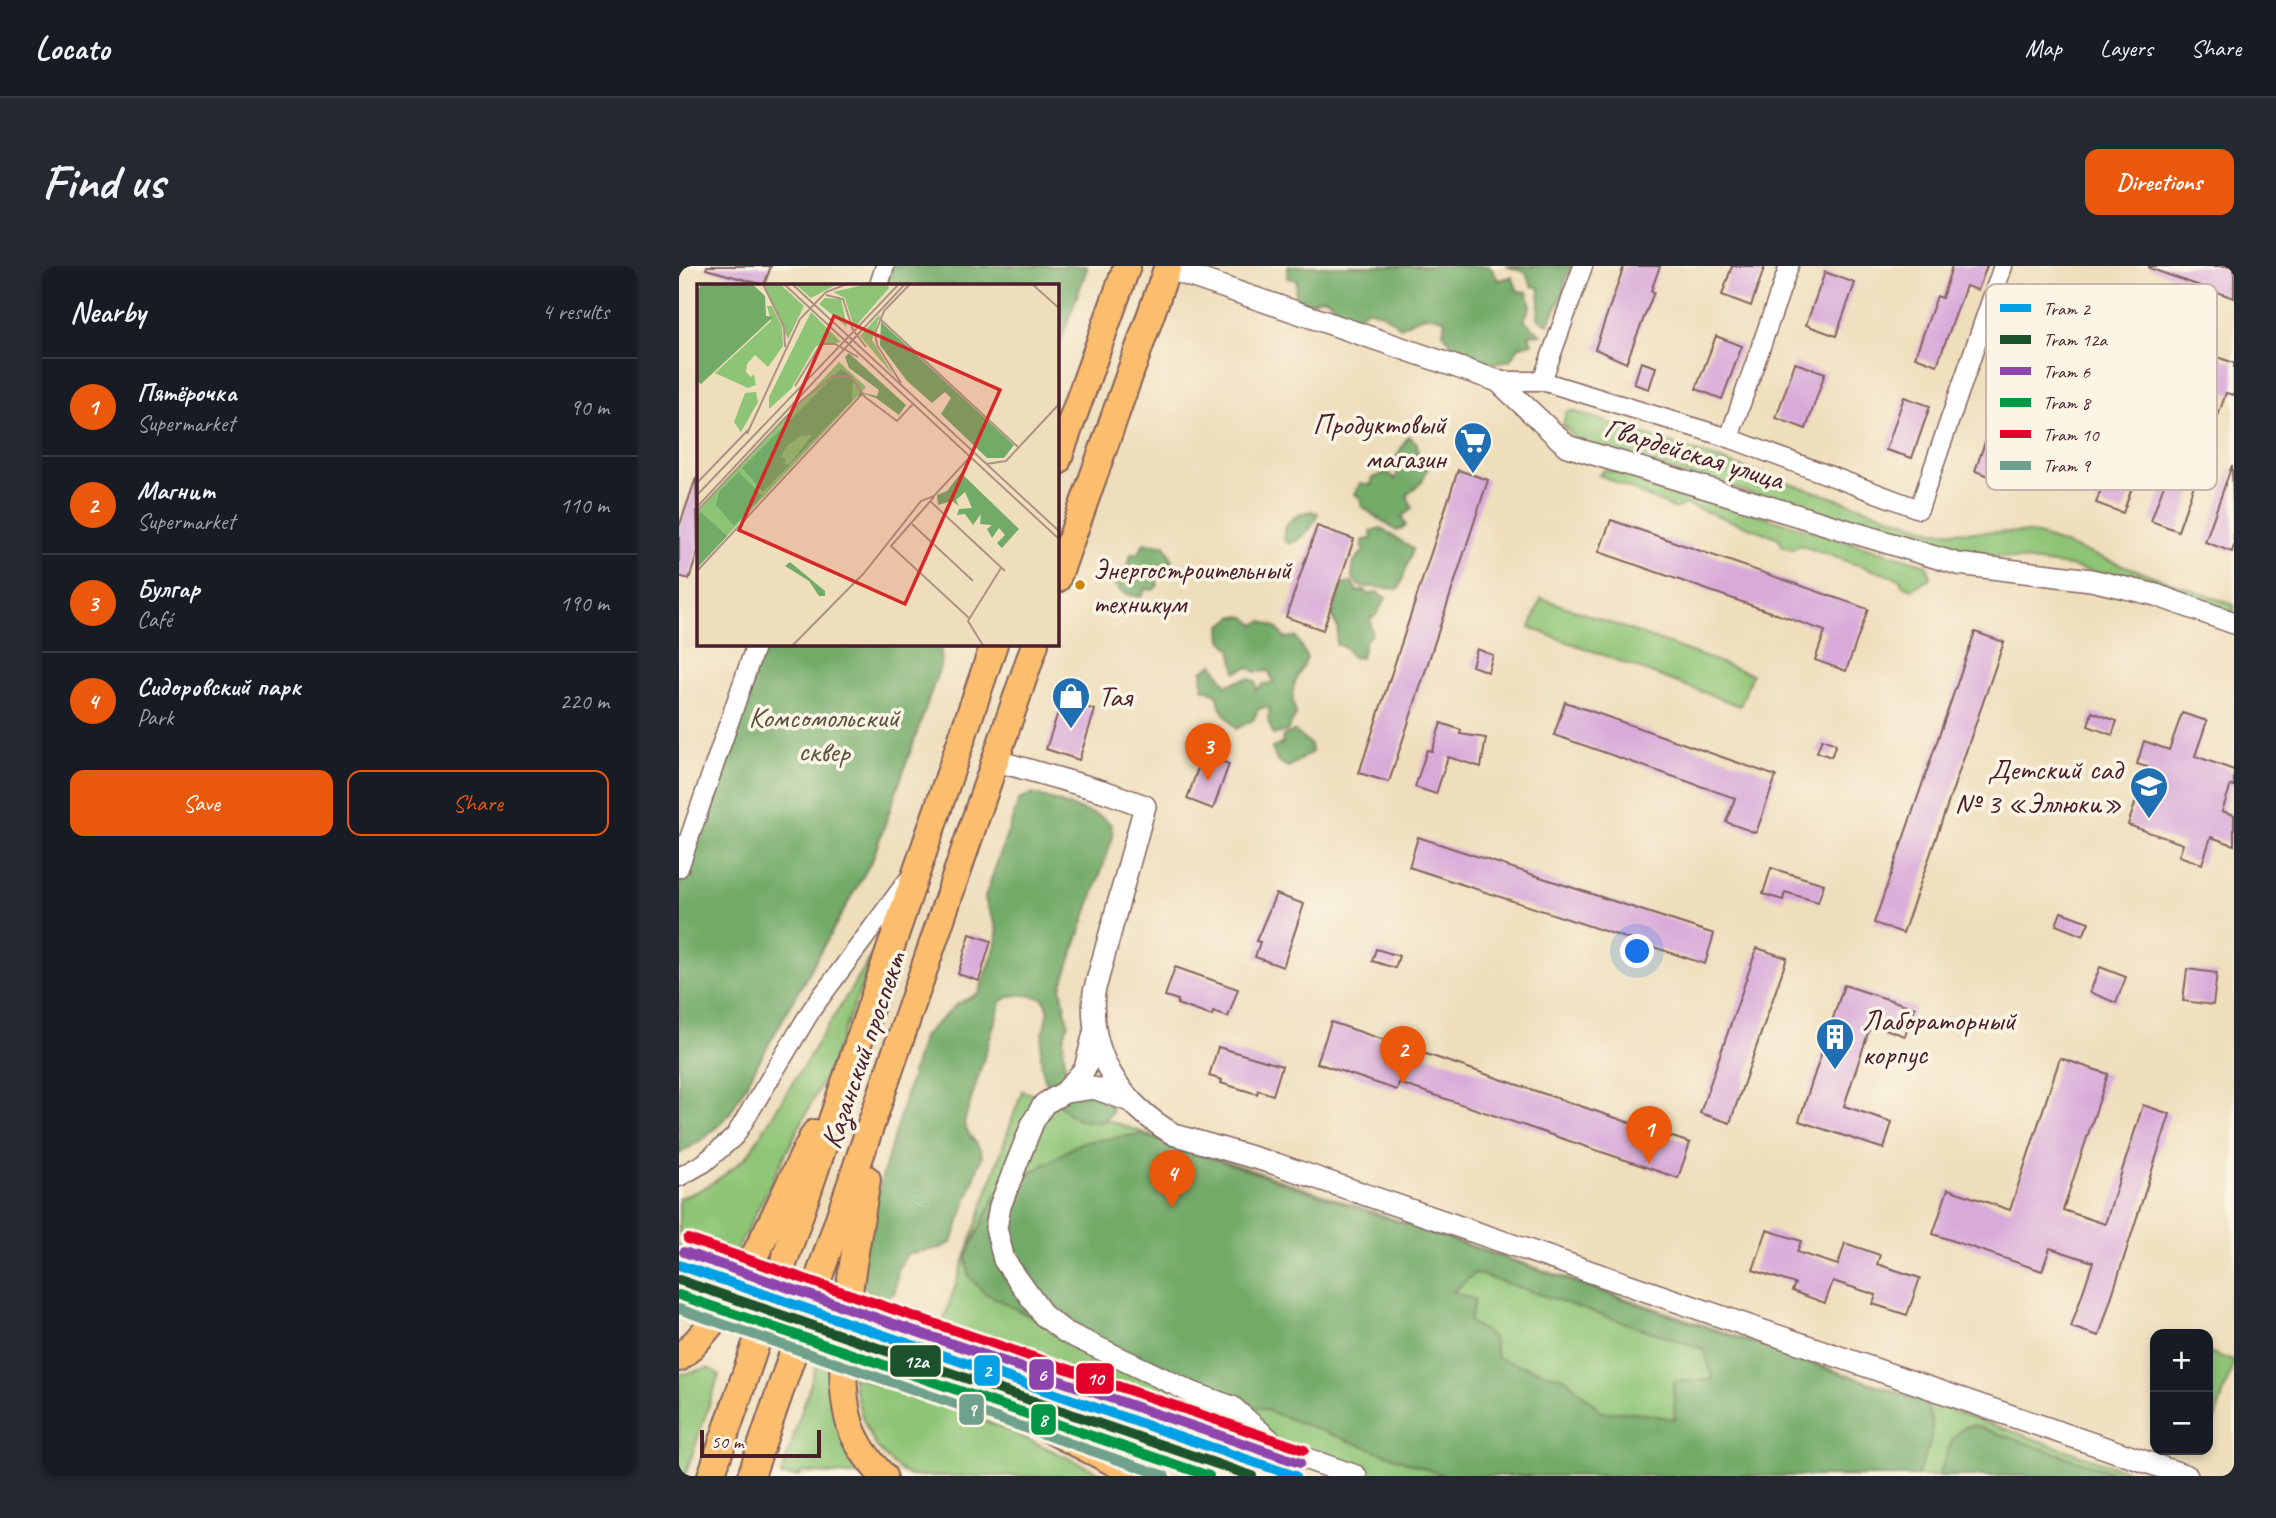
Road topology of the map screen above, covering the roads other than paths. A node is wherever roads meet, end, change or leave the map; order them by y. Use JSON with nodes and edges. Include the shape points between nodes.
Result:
{"nodes":[{"id":1,"x":885,"y":266,"type":"edge"},
{"id":2,"x":1126,"y":266,"type":"edge"},
{"id":3,"x":1583,"y":266,"type":"edge"},
{"id":4,"x":1789,"y":266,"type":"edge"},
{"id":5,"x":2003,"y":266,"type":"edge"},
{"id":6,"x":1167,"y":267,"type":"edge"},
{"id":7,"x":879,"y":284,"type":"edge"},
{"id":8,"x":1997,"y":284,"type":"edge"},
{"id":9,"x":1986,"y":315,"type":"edge"},
{"id":10,"x":1499,"y":381,"type":"junction"},
{"id":11,"x":1542,"y":381,"type":"junction"},
{"id":12,"x":1729,"y":438,"type":"junction"},
{"id":13,"x":1059,"y":456,"type":"edge"},
{"id":14,"x":1059,"y":573,"type":"edge"},
{"id":15,"x":2234,"y":623,"type":"edge"},
{"id":16,"x":755,"y":646,"type":"edge"},
{"id":17,"x":993,"y":646,"type":"edge"},
{"id":18,"x":1034,"y":646,"type":"edge"},
{"id":19,"x":997,"y":761,"type":"junction"},
{"id":20,"x":921,"y":861,"type":"junction"},
{"id":21,"x":679,"y":868,"type":"edge"},
{"id":22,"x":1094,"y":1031,"type":"junction"},
{"id":23,"x":852,"y":1064,"type":"junction"},
{"id":24,"x":1065,"y":1092,"type":"junction"},
{"id":25,"x":1132,"y":1101,"type":"junction"},
{"id":26,"x":875,"y":1118,"type":"junction"},
{"id":27,"x":679,"y":1177,"type":"edge"},
{"id":28,"x":679,"y":1295,"type":"edge"},
{"id":29,"x":679,"y":1358,"type":"edge"},
{"id":30,"x":711,"y":1476,"type":"edge"},
{"id":31,"x":751,"y":1476,"type":"edge"},
{"id":32,"x":883,"y":1476,"type":"edge"},
{"id":33,"x":1141,"y":1476,"type":"edge"},
{"id":34,"x":1356,"y":1476,"type":"edge"},
{"id":35,"x":2187,"y":1476,"type":"edge"}],
"edges":[{"from":1,"to":7,"type":"street"},
{"from":2,"to":13,"type":"main road"},
{"from":3,"to":11,"type":"street"},
{"from":4,"to":12,"type":"street"},
{"from":5,"to":8,"type":"street"},
{"from":6,"to":10,"type":"street","name":"Гвардейская улица"},
{"from":6,"to":14,"type":"main road"},
{"from":9,"to":12,"type":"street","via":[[1919,509]]},
{"from":10,"to":11,"type":"street"},
{"from":10,"to":15,"type":"street","name":"Гвардейская улица","via":[[1567,446],[1958,564],[2091,580],[2156,595]]},
{"from":11,"to":12,"type":"street"},
{"from":16,"to":21,"type":"street"},
{"from":17,"to":20,"type":"main road","name":"Казанский проспект"},
{"from":18,"to":19,"type":"main road","name":"Казанский проспект"},
{"from":19,"to":22,"type":"street","via":[[1145,806],[1094,992]]},
{"from":19,"to":26,"type":"main road","name":"Казанский проспект"},
{"from":20,"to":23,"type":"main road","name":"Казанский проспект"},
{"from":20,"to":27,"type":"street","via":[[812,1009],[735,1136]]},
{"from":22,"to":24,"type":"street","via":[[1084,1069]]},
{"from":22,"to":25,"type":"street","via":[[1107,1071]]},
{"from":23,"to":29,"type":"main road","via":[[751,1261],[712,1321]]},
{"from":23,"to":30,"type":"main road","name":"Казанский проспект"},
{"from":24,"to":25,"type":"street","via":[[1094,1088]]},
{"from":24,"to":34,"type":"street","via":[[1044,1104],[1033,1122],[996,1228],[1004,1260],[1044,1316],[1065,1332],[1232,1407],[1281,1450]]},
{"from":25,"to":35,"type":"street","via":[[1175,1135],[1276,1164]]},
{"from":26,"to":31,"type":"main road","name":"Казанский проспект"},
{"from":26,"to":32,"type":"main road","via":[[850,1296],[844,1394],[856,1440]]},
{"from":28,"to":33,"type":"main road","bridge":true,"via":[[1009,1409]]}]}
